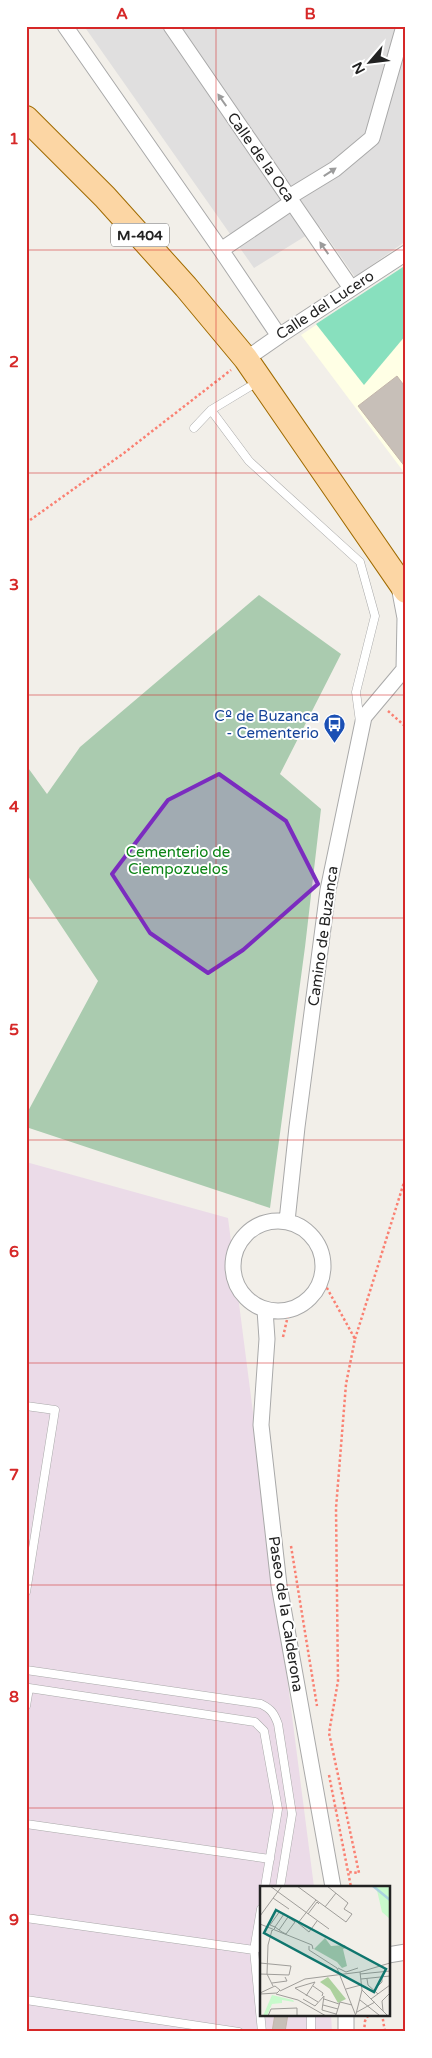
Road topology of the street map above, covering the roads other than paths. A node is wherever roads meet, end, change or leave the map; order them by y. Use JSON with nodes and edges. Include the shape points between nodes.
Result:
{"nodes":[{"id":1,"x":65,"y":26,"type":"edge"},
{"id":2,"x":171,"y":26,"type":"edge"},
{"id":3,"x":404,"y":26,"type":"edge"},
{"id":4,"x":26,"y":118,"type":"edge"},
{"id":5,"x":290,"y":200,"type":"junction"},
{"id":6,"x":221,"y":250,"type":"junction"},
{"id":7,"x":406,"y":253,"type":"edge"},
{"id":8,"x":352,"y":288,"type":"junction"},
{"id":9,"x":278,"y":336,"type":"junction"},
{"id":10,"x":246,"y":359,"type":"junction"},
{"id":11,"x":260,"y":380,"type":"junction"},
{"id":12,"x":211,"y":410,"type":"junction"},
{"id":13,"x":194,"y":428,"type":"dead end"},
{"id":14,"x":403,"y":586,"type":"edge"},
{"id":15,"x":405,"y":668,"type":"edge"},
{"id":16,"x":361,"y":731,"type":"junction"},
{"id":17,"x":287,"y":1221,"type":"junction"},
{"id":18,"x":278,"y":1311,"type":"junction"},
{"id":19,"x":26,"y":1406,"type":"edge"},
{"id":20,"x":26,"y":1592,"type":"edge"},
{"id":21,"x":26,"y":1670,"type":"edge"},
{"id":22,"x":27,"y":1688,"type":"edge"},
{"id":23,"x":26,"y":1706,"type":"edge"},
{"id":24,"x":26,"y":1824,"type":"edge"},
{"id":25,"x":270,"y":1859,"type":"junction"},
{"id":26,"x":265,"y":1886,"type":"edge"},
{"id":27,"x":280,"y":1886,"type":"edge"},
{"id":28,"x":333,"y":1886,"type":"edge"},
{"id":29,"x":26,"y":1918,"type":"edge"},
{"id":30,"x":260,"y":1919,"type":"edge"},
{"id":31,"x":257,"y":1948,"type":"edge"},
{"id":32,"x":406,"y":1952,"type":"edge"},
{"id":33,"x":390,"y":1955,"type":"edge"},
{"id":34,"x":258,"y":1964,"type":"edge"},
{"id":35,"x":259,"y":1978,"type":"edge"},
{"id":36,"x":260,"y":1996,"type":"edge"},
{"id":37,"x":26,"y":2000,"type":"edge"},
{"id":38,"x":261,"y":2016,"type":"edge"},
{"id":39,"x":311,"y":2016,"type":"edge"},
{"id":40,"x":346,"y":2016,"type":"edge"},
{"id":41,"x":238,"y":2032,"type":"edge"},
{"id":42,"x":262,"y":2032,"type":"edge"},
{"id":43,"x":311,"y":2032,"type":"edge"},
{"id":44,"x":346,"y":2032,"type":"edge"}],
"edges":[{"from":1,"to":6,"type":"street"},
{"from":5,"to":2,"type":"street","name":"Calle de la Oca","one_way":true},
{"from":5,"to":3,"type":"street","one_way":true,"via":[[372,138]]},
{"from":4,"to":10,"type":"main road","number":"M-404","via":[[106,197]]},
{"from":5,"to":6,"type":"street"},
{"from":8,"to":5,"type":"street","name":"Calle de la Oca","one_way":true},
{"from":6,"to":9,"type":"street"},
{"from":7,"to":8,"type":"street","name":"Calle del Lucero"},
{"from":8,"to":9,"type":"street","name":"Calle del Lucero"},
{"from":9,"to":10,"type":"street","name":"Calle del Lucero"},
{"from":10,"to":11,"type":"main road","number":"M-404"},
{"from":11,"to":12,"type":"lane"},
{"from":11,"to":14,"type":"main road","number":"M-404"},
{"from":12,"to":13,"type":"lane"},
{"from":12,"to":16,"type":"lane","via":[[248,461],[360,562],[375,616],[356,692]]},
{"from":14,"to":15,"type":"street"},
{"from":15,"to":16,"type":"street","name":"Camino de Buzanca","via":[[364,717]]},
{"from":16,"to":17,"type":"street","name":"Camino de Buzanca","via":[[328,890]]},
{"from":17,"to":18,"type":"street","via":[[301,1226],[319,1245],[324,1264],[322,1279],[310,1300],[300,1307]]},
{"from":17,"to":18,"type":"street","via":[[257,1226],[244,1236],[235,1252],[233,1268],[238,1288],[251,1303]]},
{"from":18,"to":28,"type":"street","name":"Paseo de la Calderona","via":[[267,1339],[261,1425],[279,1585]]},
{"from":19,"to":20,"type":"lane","via":[[55,1410]]},
{"from":21,"to":27,"type":"lane","via":[[261,1704],[269,1708],[278,1724],[292,1814]]},
{"from":22,"to":23,"type":"lane"},
{"from":22,"to":25,"type":"lane","via":[[255,1722],[264,1731],[278,1809]]},
{"from":24,"to":25,"type":"lane"},
{"from":25,"to":26,"type":"lane"},
{"from":29,"to":31,"type":"lane"},
{"from":30,"to":31,"type":"lane"},
{"from":31,"to":34,"type":"lane"},
{"from":32,"to":33,"type":"street"},
{"from":34,"to":35,"type":"lane"},
{"from":35,"to":36,"type":"lane"},
{"from":37,"to":41,"type":"lane"},
{"from":38,"to":42,"type":"lane"},
{"from":39,"to":43,"type":"lane"},
{"from":40,"to":44,"type":"street"}]}
